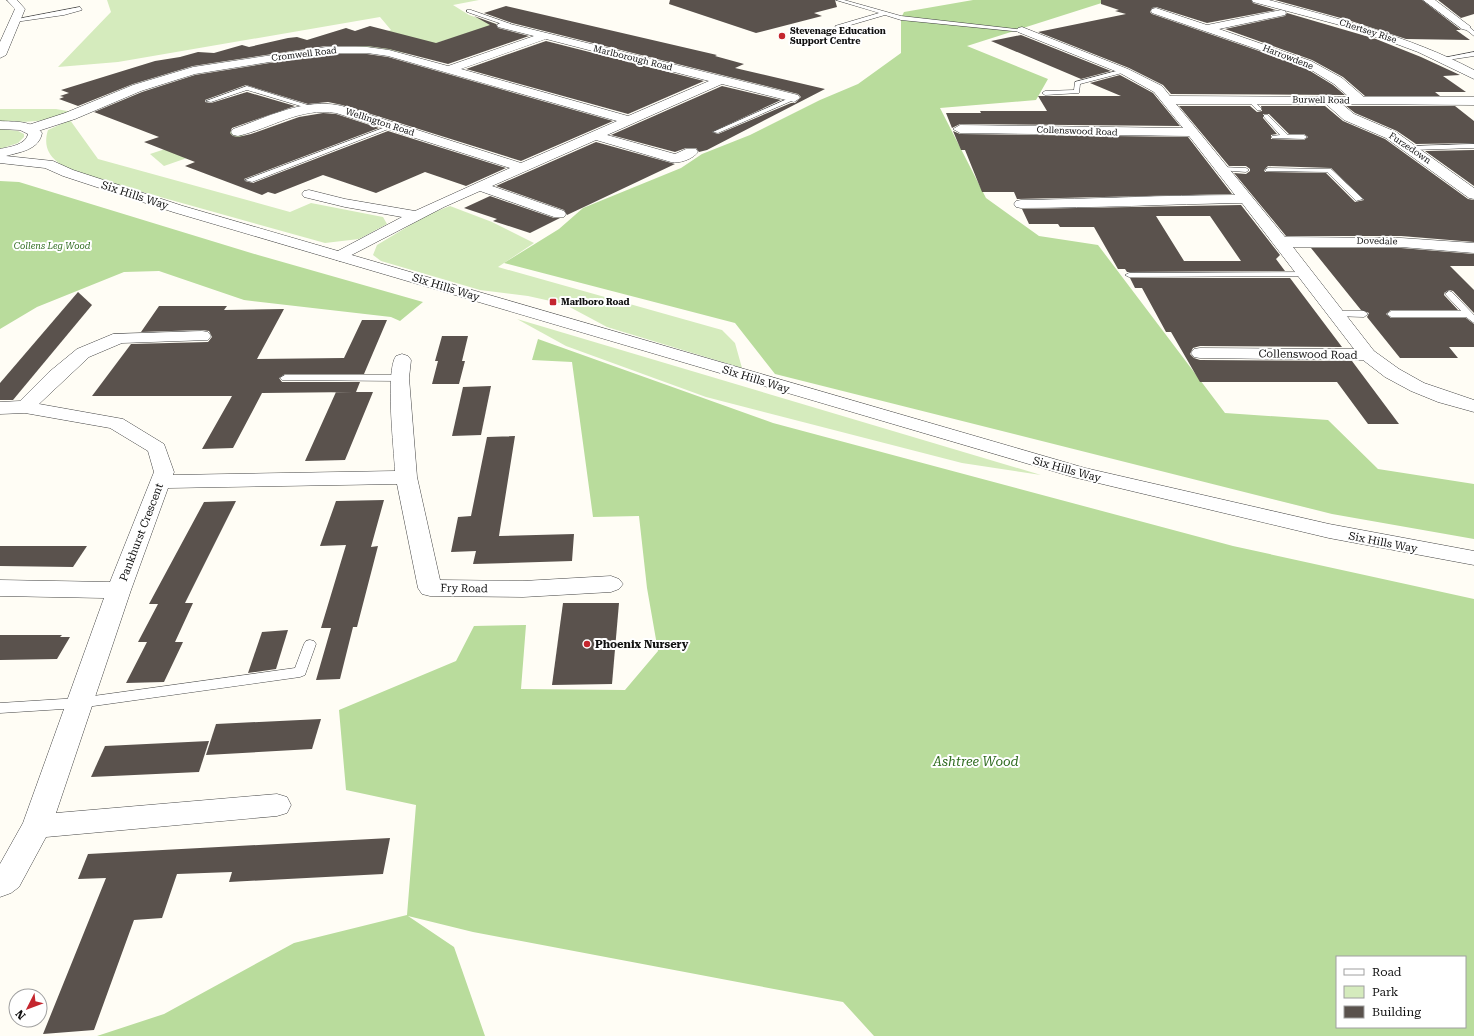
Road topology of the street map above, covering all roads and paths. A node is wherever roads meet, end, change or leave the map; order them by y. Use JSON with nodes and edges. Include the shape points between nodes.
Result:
{"nodes":[{"id":1,"x":12,"y":0,"type":"edge"},
{"id":2,"x":839,"y":0,"type":"edge"},
{"id":3,"x":1257,"y":0,"type":"edge"},
{"id":4,"x":1428,"y":0,"type":"edge"},
{"id":5,"x":80,"y":9,"type":"dead end"},
{"id":6,"x":1294,"y":10,"type":"junction"},
{"id":7,"x":469,"y":11,"type":"dead end"},
{"id":8,"x":1156,"y":11,"type":"dead end"},
{"id":9,"x":1281,"y":13,"type":"joint"},
{"id":10,"x":884,"y":14,"type":"junction"},
{"id":11,"x":14,"y":22,"type":"junction"},
{"id":12,"x":0,"y":25,"type":"edge"},
{"id":13,"x":504,"y":25,"type":"joint"},
{"id":14,"x":837,"y":27,"type":"dead end"},
{"id":15,"x":1208,"y":28,"type":"junction"},
{"id":16,"x":1022,"y":30,"type":"joint"},
{"id":17,"x":1472,"y":32,"type":"edge"},
{"id":18,"x":545,"y":36,"type":"junction"},
{"id":19,"x":1474,"y":54,"type":"edge"},
{"id":20,"x":0,"y":55,"type":"edge"},
{"id":21,"x":1441,"y":59,"type":"junction"},
{"id":22,"x":448,"y":70,"type":"junction"},
{"id":23,"x":1124,"y":71,"type":"junction"},
{"id":24,"x":1474,"y":75,"type":"edge"},
{"id":25,"x":721,"y":80,"type":"junction"},
{"id":26,"x":1045,"y":93,"type":"dead end"},
{"id":27,"x":794,"y":98,"type":"joint"},
{"id":28,"x":1168,"y":100,"type":"junction"},
{"id":29,"x":1250,"y":100,"type":"junction"},
{"id":30,"x":1329,"y":100,"type":"junction"},
{"id":31,"x":209,"y":101,"type":"dead end"},
{"id":32,"x":1361,"y":101,"type":"junction"},
{"id":33,"x":1474,"y":101,"type":"edge"},
{"id":34,"x":309,"y":108,"type":"junction"},
{"id":35,"x":1260,"y":110,"type":"dead end"},
{"id":36,"x":1266,"y":116,"type":"dead end"},
{"id":37,"x":628,"y":120,"type":"junction"},
{"id":38,"x":0,"y":125,"type":"edge"},
{"id":39,"x":393,"y":126,"type":"junction"},
{"id":40,"x":960,"y":129,"type":"dead end"},
{"id":41,"x":238,"y":132,"type":"dead end"},
{"id":42,"x":716,"y":132,"type":"dead end"},
{"id":43,"x":1193,"y":132,"type":"junction"},
{"id":44,"x":31,"y":135,"type":"junction"},
{"id":45,"x":594,"y":135,"type":"junction"},
{"id":46,"x":1274,"y":137,"type":"dead end"},
{"id":47,"x":1286,"y":137,"type":"junction"},
{"id":48,"x":1304,"y":137,"type":"dead end"},
{"id":49,"x":1474,"y":146,"type":"edge"},
{"id":50,"x":1412,"y":148,"type":"junction"},
{"id":51,"x":692,"y":152,"type":"dead end"},
{"id":52,"x":0,"y":153,"type":"edge"},
{"id":53,"x":0,"y":159,"type":"edge"},
{"id":54,"x":48,"y":164,"type":"junction"},
{"id":55,"x":521,"y":167,"type":"junction"},
{"id":56,"x":1221,"y":169,"type":"junction"},
{"id":57,"x":1246,"y":170,"type":"dead end"},
{"id":58,"x":1268,"y":170,"type":"dead end"},
{"id":59,"x":249,"y":180,"type":"dead end"},
{"id":60,"x":478,"y":186,"type":"junction"},
{"id":61,"x":1471,"y":192,"type":"edge"},
{"id":62,"x":309,"y":194,"type":"dead end"},
{"id":63,"x":1246,"y":199,"type":"junction"},
{"id":64,"x":1359,"y":199,"type":"dead end"},
{"id":65,"x":1022,"y":204,"type":"dead end"},
{"id":66,"x":559,"y":214,"type":"dead end"},
{"id":67,"x":414,"y":216,"type":"junction"},
{"id":68,"x":1281,"y":242,"type":"junction"},
{"id":69,"x":1474,"y":248,"type":"edge"},
{"id":70,"x":340,"y":256,"type":"junction"},
{"id":71,"x":1306,"y":274,"type":"junction"},
{"id":72,"x":1129,"y":275,"type":"dead end"},
{"id":73,"x":1449,"y":294,"type":"dead end"},
{"id":74,"x":1336,"y":314,"type":"junction"},
{"id":75,"x":1364,"y":314,"type":"dead end"},
{"id":76,"x":1391,"y":314,"type":"dead end"},
{"id":77,"x":1471,"y":317,"type":"edge"},
{"id":78,"x":202,"y":336,"type":"dead end"},
{"id":79,"x":1200,"y":353,"type":"dead end"},
{"id":80,"x":1368,"y":355,"type":"junction"},
{"id":81,"x":401,"y":369,"type":"joint"},
{"id":82,"x":285,"y":378,"type":"dead end"},
{"id":83,"x":1474,"y":406,"type":"edge"},
{"id":84,"x":25,"y":407,"type":"junction"},
{"id":85,"x":0,"y":408,"type":"edge"},
{"id":86,"x":406,"y":477,"type":"junction"},
{"id":87,"x":160,"y":482,"type":"junction"},
{"id":88,"x":1474,"y":558,"type":"edge"},
{"id":89,"x":611,"y":584,"type":"dead end"},
{"id":90,"x":0,"y":588,"type":"edge"},
{"id":91,"x":119,"y":590,"type":"junction"},
{"id":92,"x":310,"y":644,"type":"dead end"},
{"id":93,"x":79,"y":704,"type":"junction"},
{"id":94,"x":0,"y":708,"type":"edge"},
{"id":95,"x":277,"y":806,"type":"dead end"},
{"id":96,"x":37,"y":826,"type":"junction"},
{"id":97,"x":0,"y":884,"type":"edge"}],
"edges":[{"from":1,"to":11,"type":"street","via":[[20,9]]},
{"from":2,"to":10,"type":"lane"},
{"from":3,"to":6,"type":"street","name":"Chertsey Rise"},
{"from":4,"to":17,"type":"street"},
{"from":5,"to":11,"type":"lane"},
{"from":6,"to":9,"type":"lane"},
{"from":6,"to":21,"type":"street","name":"Chertsey Rise","via":[[1374,33]]},
{"from":7,"to":13,"type":"lane"},
{"from":8,"to":15,"type":"street","name":"Harrowdene"},
{"from":9,"to":15,"type":"street","name":"Harrowdene"},
{"from":10,"to":14,"type":"lane"},
{"from":10,"to":16,"type":"lane","via":[[917,20]]},
{"from":11,"to":12,"type":"street"},
{"from":11,"to":20,"type":"street"},
{"from":13,"to":18,"type":"street","name":"Marlborough Road"},
{"from":15,"to":32,"type":"street","name":"Harrowdene","via":[[1307,63],[1338,80]]},
{"from":16,"to":23,"type":"street","name":"Collenswood Road"},
{"from":18,"to":22,"type":"street"},
{"from":18,"to":25,"type":"street","name":"Marlborough Road"},
{"from":19,"to":21,"type":"lane"},
{"from":21,"to":24,"type":"street","name":"Chertsey Rise"},
{"from":22,"to":37,"type":"street","name":"Cromwell Road"},
{"from":22,"to":44,"type":"street","name":"Cromwell Road","via":[[389,53],[367,50],[303,52],[178,75],[137,88]]},
{"from":23,"to":26,"type":"lane","via":[[1077,83],[1078,92]]},
{"from":23,"to":28,"type":"street","name":"Collenswood Road","via":[[1150,84]]},
{"from":25,"to":27,"type":"street","name":"Marlborough Road"},
{"from":25,"to":37,"type":"street"},
{"from":27,"to":42,"type":"lane"},
{"from":28,"to":29,"type":"street","name":"Burwell Road"},
{"from":28,"to":43,"type":"street","name":"Collenswood Road"},
{"from":29,"to":30,"type":"street","name":"Burwell Road"},
{"from":29,"to":35,"type":"lane"},
{"from":30,"to":32,"type":"street","name":"Burwell Road"},
{"from":30,"to":50,"type":"street","name":"Furzedown","via":[[1349,116],[1391,135]]},
{"from":31,"to":34,"type":"lane","via":[[247,88]]},
{"from":32,"to":33,"type":"street","name":"Burwell Road"},
{"from":34,"to":39,"type":"street","name":"Wellington Road","via":[[330,107]]},
{"from":34,"to":41,"type":"street","name":"Wellington Road"},
{"from":36,"to":47,"type":"lane"},
{"from":37,"to":45,"type":"street"},
{"from":38,"to":44,"type":"street"},
{"from":39,"to":55,"type":"street","name":"Wellington Road"},
{"from":39,"to":59,"type":"lane"},
{"from":40,"to":43,"type":"street","name":"Collenswood Road"},
{"from":43,"to":56,"type":"street","name":"Collenswood Road"},
{"from":44,"to":52,"type":"street","name":"Cromwell Road","via":[[26,145]]},
{"from":44,"to":54,"type":"street"},
{"from":45,"to":51,"type":"street","via":[[676,159]]},
{"from":45,"to":55,"type":"street"},
{"from":46,"to":47,"type":"lane"},
{"from":47,"to":48,"type":"lane"},
{"from":49,"to":50,"type":"lane"},
{"from":50,"to":61,"type":"street","name":"Furzedown"},
{"from":53,"to":54,"type":"street","name":"Six Hills Way"},
{"from":54,"to":70,"type":"street","name":"Six Hills Way","via":[[178,209]]},
{"from":55,"to":60,"type":"street"},
{"from":56,"to":57,"type":"lane"},
{"from":56,"to":63,"type":"street","name":"Collenswood Road"},
{"from":58,"to":64,"type":"lane","via":[[1329,170]]},
{"from":60,"to":66,"type":"street"},
{"from":60,"to":67,"type":"street"},
{"from":62,"to":67,"type":"street"},
{"from":63,"to":65,"type":"street"},
{"from":63,"to":68,"type":"street","name":"Collenswood Road"},
{"from":67,"to":70,"type":"street"},
{"from":68,"to":69,"type":"street","name":"Dovedale","via":[[1373,241]]},
{"from":68,"to":71,"type":"street","name":"Collenswood Road"},
{"from":70,"to":88,"type":"street","name":"Six Hills Way","via":[[1080,473],[1329,531]]},
{"from":71,"to":72,"type":"lane"},
{"from":71,"to":74,"type":"street","name":"Collenswood Road"},
{"from":73,"to":77,"type":"lane"},
{"from":74,"to":75,"type":"lane"},
{"from":74,"to":80,"type":"street","name":"Collenswood Road"},
{"from":76,"to":77,"type":"lane"},
{"from":78,"to":84,"type":"street","via":[[119,338],[83,353]]},
{"from":79,"to":80,"type":"street","name":"Collenswood Road"},
{"from":80,"to":83,"type":"street","name":"Collenswood Road","via":[[1385,369],[1415,386],[1435,395]]},
{"from":81,"to":82,"type":"lane"},
{"from":81,"to":86,"type":"street","name":"Fry Road"},
{"from":84,"to":85,"type":"street","name":"Pankhurst Crescent"},
{"from":84,"to":87,"type":"street","name":"Pankhurst Crescent","via":[[116,423],[157,448],[164,472]]},
{"from":86,"to":87,"type":"street"},
{"from":86,"to":89,"type":"street","name":"Fry Road","via":[[430,588],[524,589]]},
{"from":87,"to":91,"type":"street","name":"Pankhurst Crescent"},
{"from":90,"to":91,"type":"street","name":"Pankhurst Crescent"},
{"from":91,"to":93,"type":"street","name":"Pankhurst Crescent"},
{"from":92,"to":93,"type":"lane","via":[[300,672]]},
{"from":93,"to":94,"type":"lane"},
{"from":93,"to":96,"type":"street","name":"Pankhurst Crescent"},
{"from":95,"to":96,"type":"street"},
{"from":96,"to":97,"type":"street","name":"Pankhurst Crescent","via":[[8,878]]}]}
